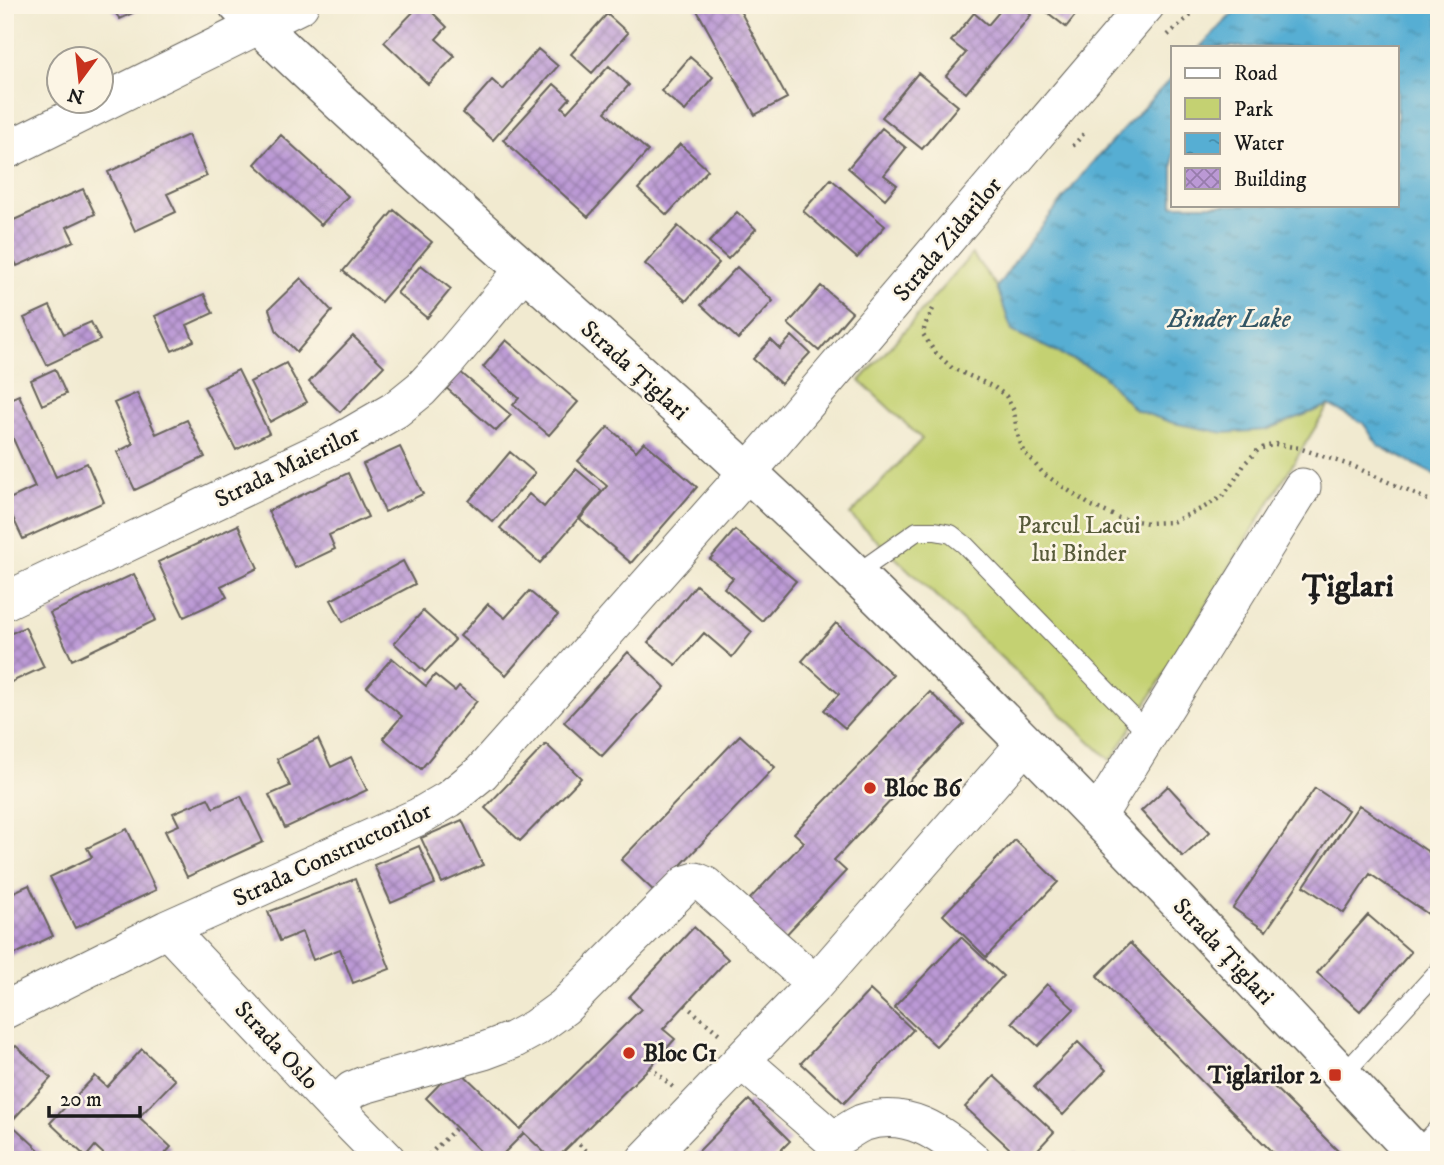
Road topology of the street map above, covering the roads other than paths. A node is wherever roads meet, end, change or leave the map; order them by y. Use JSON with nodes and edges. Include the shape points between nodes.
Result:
{"nodes":[{"id":1,"x":300,"y":5,"type":"edge"},
{"id":2,"x":1146,"y":5,"type":"edge"},
{"id":3,"x":248,"y":16,"type":"edge"},
{"id":4,"x":5,"y":151,"type":"edge"},
{"id":5,"x":523,"y":269,"type":"junction"},
{"id":6,"x":748,"y":472,"type":"junction"},
{"id":7,"x":1302,"y":487,"type":"dead end"},
{"id":8,"x":856,"y":574,"type":"junction"},
{"id":9,"x":5,"y":601,"type":"edge"},
{"id":10,"x":1149,"y":734,"type":"junction"},
{"id":11,"x":1025,"y":744,"type":"junction"},
{"id":12,"x":1097,"y":817,"type":"junction"},
{"id":13,"x":167,"y":929,"type":"junction"},
{"id":14,"x":1439,"y":970,"type":"edge"},
{"id":15,"x":815,"y":984,"type":"junction"},
{"id":16,"x":5,"y":1010,"type":"edge"},
{"id":17,"x":744,"y":1058,"type":"junction"},
{"id":18,"x":1342,"y":1076,"type":"junction"},
{"id":19,"x":335,"y":1107,"type":"junction"},
{"id":20,"x":1425,"y":1147,"type":"edge"},
{"id":21,"x":824,"y":1150,"type":"edge"},
{"id":22,"x":387,"y":1160,"type":"edge"},
{"id":23,"x":645,"y":1160,"type":"edge"},
{"id":24,"x":972,"y":1160,"type":"edge"}],
"edges":[{"from":1,"to":3,"type":"street"},
{"from":2,"to":6,"type":"street","name":"Strada Zidarilor"},
{"from":3,"to":4,"type":"street"},
{"from":3,"to":5,"type":"street","name":"Strada Țiglari"},
{"from":5,"to":6,"type":"street","name":"Strada Țiglari"},
{"from":5,"to":9,"type":"street","name":"Strada Maierilor","via":[[448,360],[395,410],[338,443]]},
{"from":6,"to":8,"type":"street","name":"Strada Țiglari"},
{"from":6,"to":13,"type":"street","name":"Strada Constructorilor","via":[[481,773],[449,799]]},
{"from":7,"to":10,"type":"street"},
{"from":8,"to":10,"type":"lane","via":[[917,531],[951,534]]},
{"from":8,"to":11,"type":"street","name":"Strada Țiglari"},
{"from":10,"to":12,"type":"street"},
{"from":11,"to":12,"type":"street","name":"Strada Țiglari"},
{"from":11,"to":15,"type":"street"},
{"from":12,"to":18,"type":"street","name":"Strada Țiglari"},
{"from":13,"to":16,"type":"street","name":"Strada Constructorilor"},
{"from":13,"to":19,"type":"street","name":"Strada Oslo"},
{"from":14,"to":18,"type":"lane"},
{"from":15,"to":17,"type":"street"},
{"from":15,"to":19,"type":"street","via":[[696,881],[686,884],[564,1007],[535,1028],[484,1051],[364,1085]]},
{"from":17,"to":21,"type":"street"},
{"from":17,"to":23,"type":"street"},
{"from":18,"to":20,"type":"street","name":"Strada Țiglari"},
{"from":19,"to":22,"type":"street","name":"Strada Oslo"},
{"from":21,"to":24,"type":"street","via":[[862,1124],[888,1119],[934,1130]]}]}
